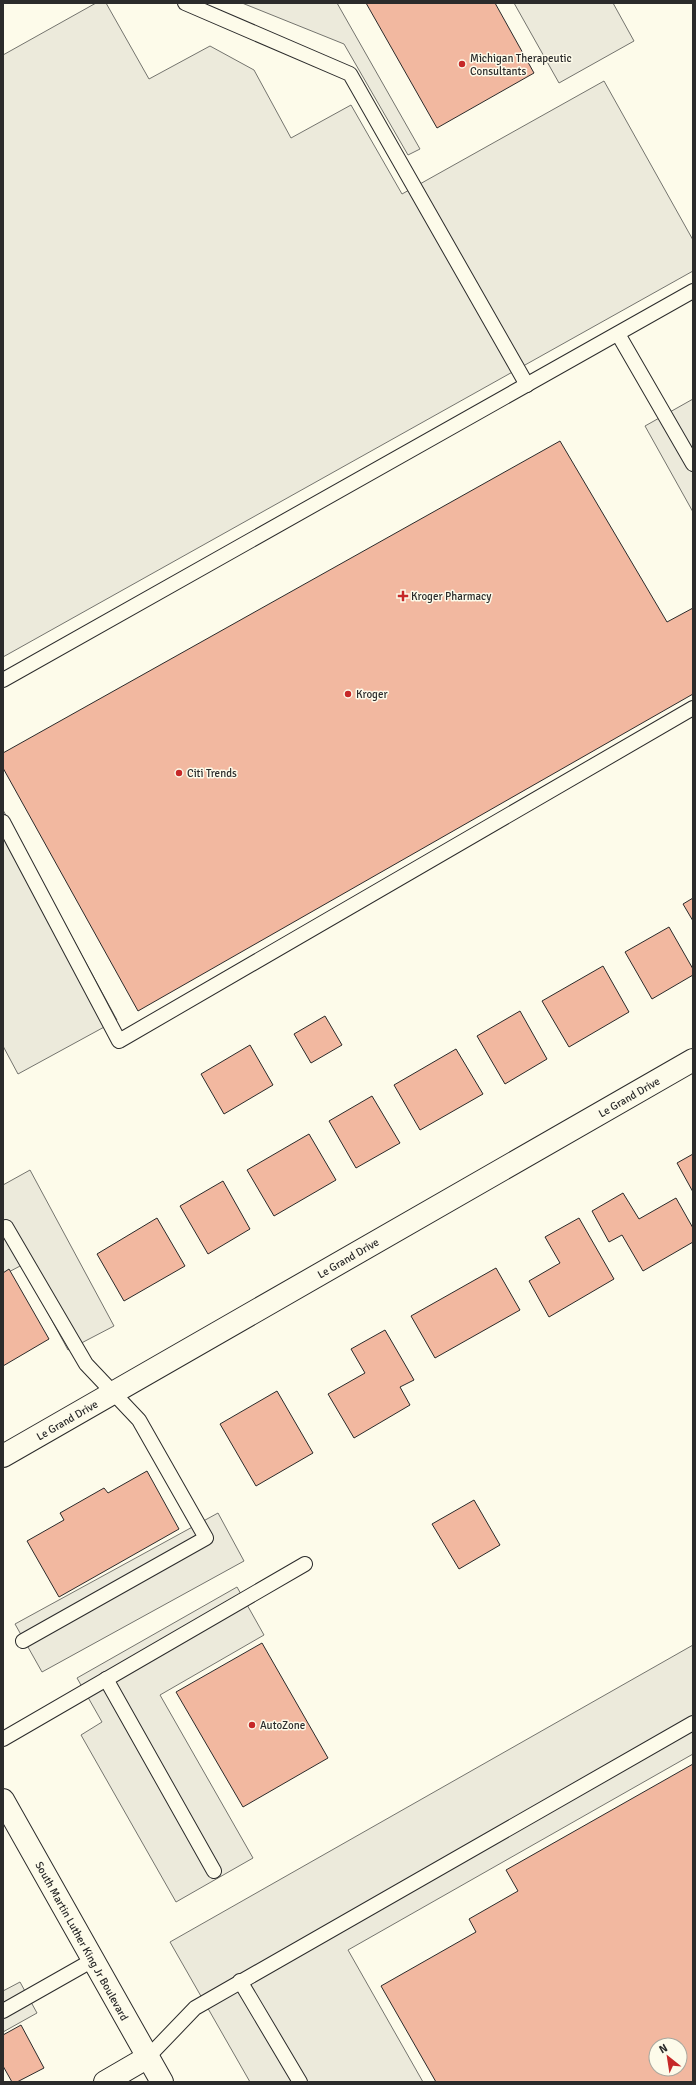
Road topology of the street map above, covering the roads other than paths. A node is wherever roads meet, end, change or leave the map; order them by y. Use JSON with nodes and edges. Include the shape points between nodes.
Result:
{"nodes":[{"id":1,"x":184,"y":3,"type":"edge"},
{"id":2,"x":693,"y":291,"type":"edge"},
{"id":3,"x":618,"y":334,"type":"junction"},
{"id":4,"x":527,"y":385,"type":"junction"},
{"id":5,"x":693,"y":464,"type":"edge"},
{"id":6,"x":3,"y":680,"type":"edge"},
{"id":7,"x":693,"y":708,"type":"edge"},
{"id":8,"x":3,"y":822,"type":"edge"},
{"id":9,"x":693,"y":1060,"type":"edge"},
{"id":10,"x":3,"y":1228,"type":"edge"},
{"id":11,"x":113,"y":1393,"type":"junction"},
{"id":12,"x":3,"y":1456,"type":"edge"},
{"id":13,"x":305,"y":1564,"type":"dead end"},
{"id":14,"x":23,"y":1641,"type":"dead end"},
{"id":15,"x":106,"y":1679,"type":"junction"},
{"id":16,"x":693,"y":1723,"type":"edge"},
{"id":17,"x":3,"y":1739,"type":"edge"},
{"id":18,"x":3,"y":1800,"type":"edge"},
{"id":19,"x":214,"y":1872,"type":"dead end"},
{"id":20,"x":93,"y":1960,"type":"junction"},
{"id":21,"x":240,"y":1982,"type":"junction"},
{"id":22,"x":3,"y":2011,"type":"edge"},
{"id":23,"x":148,"y":2057,"type":"junction"},
{"id":24,"x":105,"y":2082,"type":"edge"},
{"id":25,"x":162,"y":2082,"type":"edge"},
{"id":26,"x":300,"y":2082,"type":"edge"}],
"edges":[{"from":1,"to":4,"type":"lane","via":[[350,74]]},
{"from":2,"to":3,"type":"lane"},
{"from":3,"to":4,"type":"lane"},
{"from":3,"to":5,"type":"lane"},
{"from":4,"to":6,"type":"lane"},
{"from":7,"to":8,"type":"lane","via":[[119,1041]]},
{"from":9,"to":11,"type":"street","name":"Le Grand Drive"},
{"from":10,"to":11,"type":"lane","via":[[6,1227],[86,1364]]},
{"from":11,"to":12,"type":"street","name":"Le Grand Drive"},
{"from":11,"to":14,"type":"lane","via":[[139,1420],[206,1538]]},
{"from":13,"to":15,"type":"lane"},
{"from":15,"to":17,"type":"lane"},
{"from":15,"to":19,"type":"lane"},
{"from":16,"to":21,"type":"lane"},
{"from":18,"to":20,"type":"street","name":"South Martin Luther King Jr Boulevard"},
{"from":20,"to":22,"type":"lane"},
{"from":20,"to":23,"type":"street","name":"South Martin Luther King Jr Boulevard"},
{"from":21,"to":23,"type":"lane","via":[[195,2008]]},
{"from":21,"to":26,"type":"lane"},
{"from":23,"to":24,"type":"street"},
{"from":23,"to":25,"type":"street","name":"South Martin Luther King Jr Boulevard"}]}
